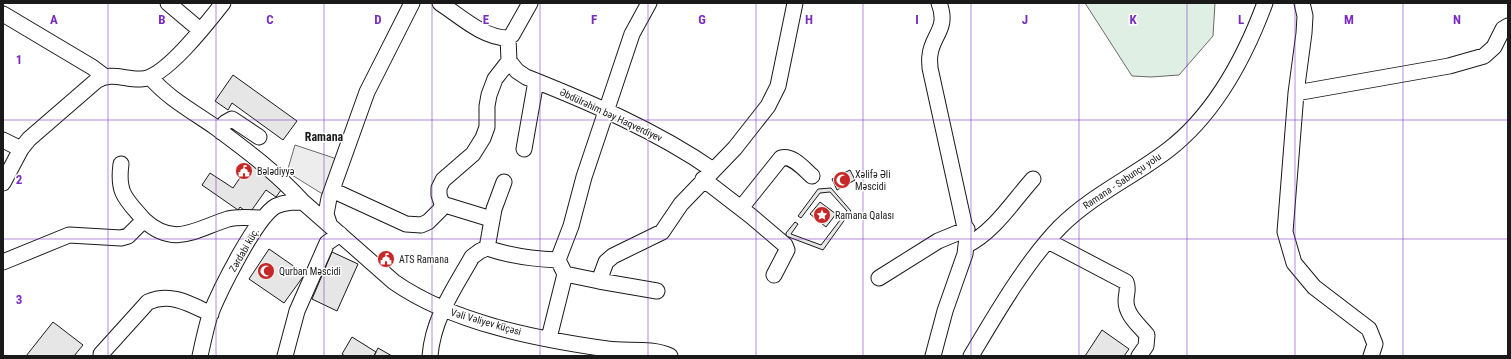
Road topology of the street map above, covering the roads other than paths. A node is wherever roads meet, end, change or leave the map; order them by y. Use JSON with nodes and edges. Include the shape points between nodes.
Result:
{"nodes":[{"id":1,"x":168,"y":3,"type":"edge"},
{"id":2,"x":223,"y":3,"type":"edge"},
{"id":3,"x":412,"y":3,"type":"edge"},
{"id":4,"x":440,"y":3,"type":"edge"},
{"id":5,"x":530,"y":3,"type":"edge"},
{"id":6,"x":650,"y":3,"type":"edge"},
{"id":7,"x":795,"y":3,"type":"edge"},
{"id":8,"x":939,"y":3,"type":"edge"},
{"id":9,"x":1265,"y":3,"type":"edge"},
{"id":10,"x":1302,"y":3,"type":"edge"},
{"id":11,"x":3,"y":14,"type":"edge"},
{"id":12,"x":1508,"y":26,"type":"edge"},
{"id":13,"x":200,"y":30,"type":"junction"},
{"id":14,"x":508,"y":38,"type":"junction"},
{"id":15,"x":509,"y":61,"type":"junction"},
{"id":16,"x":104,"y":76,"type":"junction"},
{"id":17,"x":150,"y":77,"type":"junction"},
{"id":18,"x":536,"y":81,"type":"junction"},
{"id":19,"x":1296,"y":93,"type":"junction"},
{"id":20,"x":607,"y":112,"type":"junction"},
{"id":21,"x":221,"y":132,"type":"junction"},
{"id":22,"x":259,"y":136,"type":"dead end"},
{"id":23,"x":3,"y":140,"type":"edge"},
{"id":24,"x":21,"y":149,"type":"junction"},
{"id":25,"x":524,"y":149,"type":"dead end"},
{"id":26,"x":121,"y":164,"type":"dead end"},
{"id":27,"x":708,"y":175,"type":"junction"},
{"id":28,"x":812,"y":176,"type":"dead end"},
{"id":29,"x":1033,"y":179,"type":"dead end"},
{"id":30,"x":504,"y":182,"type":"dead end"},
{"id":31,"x":3,"y":183,"type":"edge"},
{"id":32,"x":332,"y":190,"type":"junction"},
{"id":33,"x":303,"y":202,"type":"junction"},
{"id":34,"x":442,"y":204,"type":"junction"},
{"id":35,"x":740,"y":208,"type":"junction"},
{"id":36,"x":263,"y":218,"type":"junction"},
{"id":37,"x":491,"y":219,"type":"junction"},
{"id":38,"x":144,"y":220,"type":"junction"},
{"id":39,"x":329,"y":223,"type":"junction"},
{"id":40,"x":966,"y":229,"type":"junction"},
{"id":41,"x":340,"y":234,"type":"junction"},
{"id":42,"x":1048,"y":241,"type":"junction"},
{"id":43,"x":967,"y":245,"type":"junction"},
{"id":44,"x":487,"y":248,"type":"junction"},
{"id":45,"x":558,"y":260,"type":"junction"},
{"id":46,"x":3,"y":262,"type":"edge"},
{"id":47,"x":565,"y":274,"type":"junction"},
{"id":48,"x":774,"y":275,"type":"dead end"},
{"id":49,"x":879,"y":278,"type":"dead end"},
{"id":50,"x":599,"y":281,"type":"junction"},
{"id":51,"x":657,"y":292,"type":"dead end"},
{"id":52,"x":442,"y":309,"type":"junction"},
{"id":53,"x":210,"y":314,"type":"junction"},
{"id":54,"x":549,"y":338,"type":"junction"},
{"id":55,"x":101,"y":354,"type":"dead end"},
{"id":56,"x":200,"y":356,"type":"edge"},
{"id":57,"x":285,"y":356,"type":"edge"},
{"id":58,"x":430,"y":356,"type":"edge"},
{"id":59,"x":670,"y":356,"type":"edge"},
{"id":60,"x":933,"y":356,"type":"edge"},
{"id":61,"x":971,"y":356,"type":"edge"},
{"id":62,"x":1139,"y":356,"type":"edge"},
{"id":63,"x":1371,"y":356,"type":"edge"}],
"edges":[{"from":1,"to":13,"type":"street"},
{"from":2,"to":13,"type":"street"},
{"from":3,"to":32,"type":"street","via":[[367,92]]},
{"from":4,"to":14,"type":"street","via":[[482,30],[496,37]]},
{"from":5,"to":14,"type":"street"},
{"from":6,"to":20,"type":"street","via":[[632,34]]},
{"from":7,"to":27,"type":"street","via":[[774,98],[735,148]]},
{"from":8,"to":40,"type":"street","via":[[941,28],[930,54],[930,68]]},
{"from":9,"to":42,"type":"street","name":"Ramana - Sabunçu yolu","via":[[1248,44],[1204,116],[1167,151],[1094,198]]},
{"from":10,"to":19,"type":"street","via":[[1305,16]]},
{"from":11,"to":16,"type":"street"},
{"from":12,"to":19,"type":"street","via":[[1503,29],[1494,47],[1484,56],[1449,66]]},
{"from":13,"to":17,"type":"street","via":[[172,62]]},
{"from":14,"to":15,"type":"street"},
{"from":15,"to":18,"type":"street","name":"Əbdülrəhim bəy Haqverdiyev","via":[[517,71]]},
{"from":15,"to":34,"type":"street","via":[[495,79],[489,95],[487,126],[483,138],[473,154],[443,180],[439,195]]},
{"from":16,"to":17,"type":"street","via":[[142,79]]},
{"from":16,"to":24,"type":"street"},
{"from":17,"to":21,"type":"street","via":[[166,93]]},
{"from":18,"to":20,"type":"street","name":"Əbdülrəhim bəy Haqverdiyev"},
{"from":18,"to":25,"type":"street"},
{"from":19,"to":63,"type":"street","via":[[1285,232],[1294,263],[1314,287],[1369,329],[1375,344]]},
{"from":20,"to":27,"type":"street","name":"Əbdülrəhim bəy Haqverdiyev","via":[[688,153]]},
{"from":20,"to":45,"type":"street"},
{"from":21,"to":22,"type":"street","via":[[225,123],[232,119]]},
{"from":21,"to":33,"type":"street","via":[[286,182]]},
{"from":23,"to":24,"type":"street"},
{"from":24,"to":31,"type":"street"},
{"from":26,"to":38,"type":"street","via":[[119,184]]},
{"from":27,"to":35,"type":"street","name":"Əbdülrəhim bəy Haqverdiyev"},
{"from":27,"to":50,"type":"street","via":[[681,204],[662,232],[613,256],[606,262]]},
{"from":28,"to":35,"type":"street","via":[[793,159],[781,158]]},
{"from":29,"to":43,"type":"street","via":[[978,240]]},
{"from":30,"to":37,"type":"street"},
{"from":32,"to":34,"type":"street","via":[[412,225],[428,222],[441,209]]},
{"from":32,"to":39,"type":"street","via":[[326,214]]},
{"from":33,"to":36,"type":"street","name":"Zərdabi küç.","via":[[285,203],[275,207]]},
{"from":33,"to":39,"type":"street"},
{"from":34,"to":37,"type":"street"},
{"from":35,"to":48,"type":"street","name":"Əbdülrəhim bəy Haqverdiyev","via":[[785,245],[787,250]]},
{"from":36,"to":38,"type":"street","via":[[230,219],[187,235],[170,235],[158,231]]},
{"from":36,"to":53,"type":"street","name":"Zərdabi küç."},
{"from":37,"to":44,"type":"street"},
{"from":38,"to":46,"type":"street","via":[[128,236],[121,238],[69,235]]},
{"from":39,"to":41,"type":"street","name":"Vəli Vəliyev küçəsi"},
{"from":40,"to":43,"type":"street"},
{"from":40,"to":49,"type":"street","via":[[938,241]]},
{"from":41,"to":52,"type":"street","name":"Vəli Vəliyev küçəsi","via":[[394,282]]},
{"from":41,"to":57,"type":"street","via":[[327,243],[324,249],[297,311]]},
{"from":42,"to":61,"type":"street","name":"Ramana - Sabunçu yolu","via":[[1000,308]]},
{"from":42,"to":62,"type":"street","via":[[1126,282],[1129,288],[1126,299],[1130,315],[1147,335],[1146,346]]},
{"from":43,"to":60,"type":"street"},
{"from":44,"to":45,"type":"street","via":[[517,256]]},
{"from":44,"to":52,"type":"street","via":[[472,257]]},
{"from":45,"to":47,"type":"street"},
{"from":47,"to":50,"type":"street"},
{"from":47,"to":54,"type":"street"},
{"from":50,"to":51,"type":"street"},
{"from":52,"to":54,"type":"street","name":"Vəli Vəliyev küçəsi","via":[[494,326]]},
{"from":52,"to":58,"type":"street","via":[[432,338]]},
{"from":53,"to":55,"type":"street","via":[[187,303],[167,297],[158,298],[148,302]]},
{"from":53,"to":56,"type":"street","name":"Zərdabi küç."},
{"from":54,"to":59,"type":"street","name":"Vəli Vəliyev küçəsi","via":[[620,351],[658,352]]}]}
